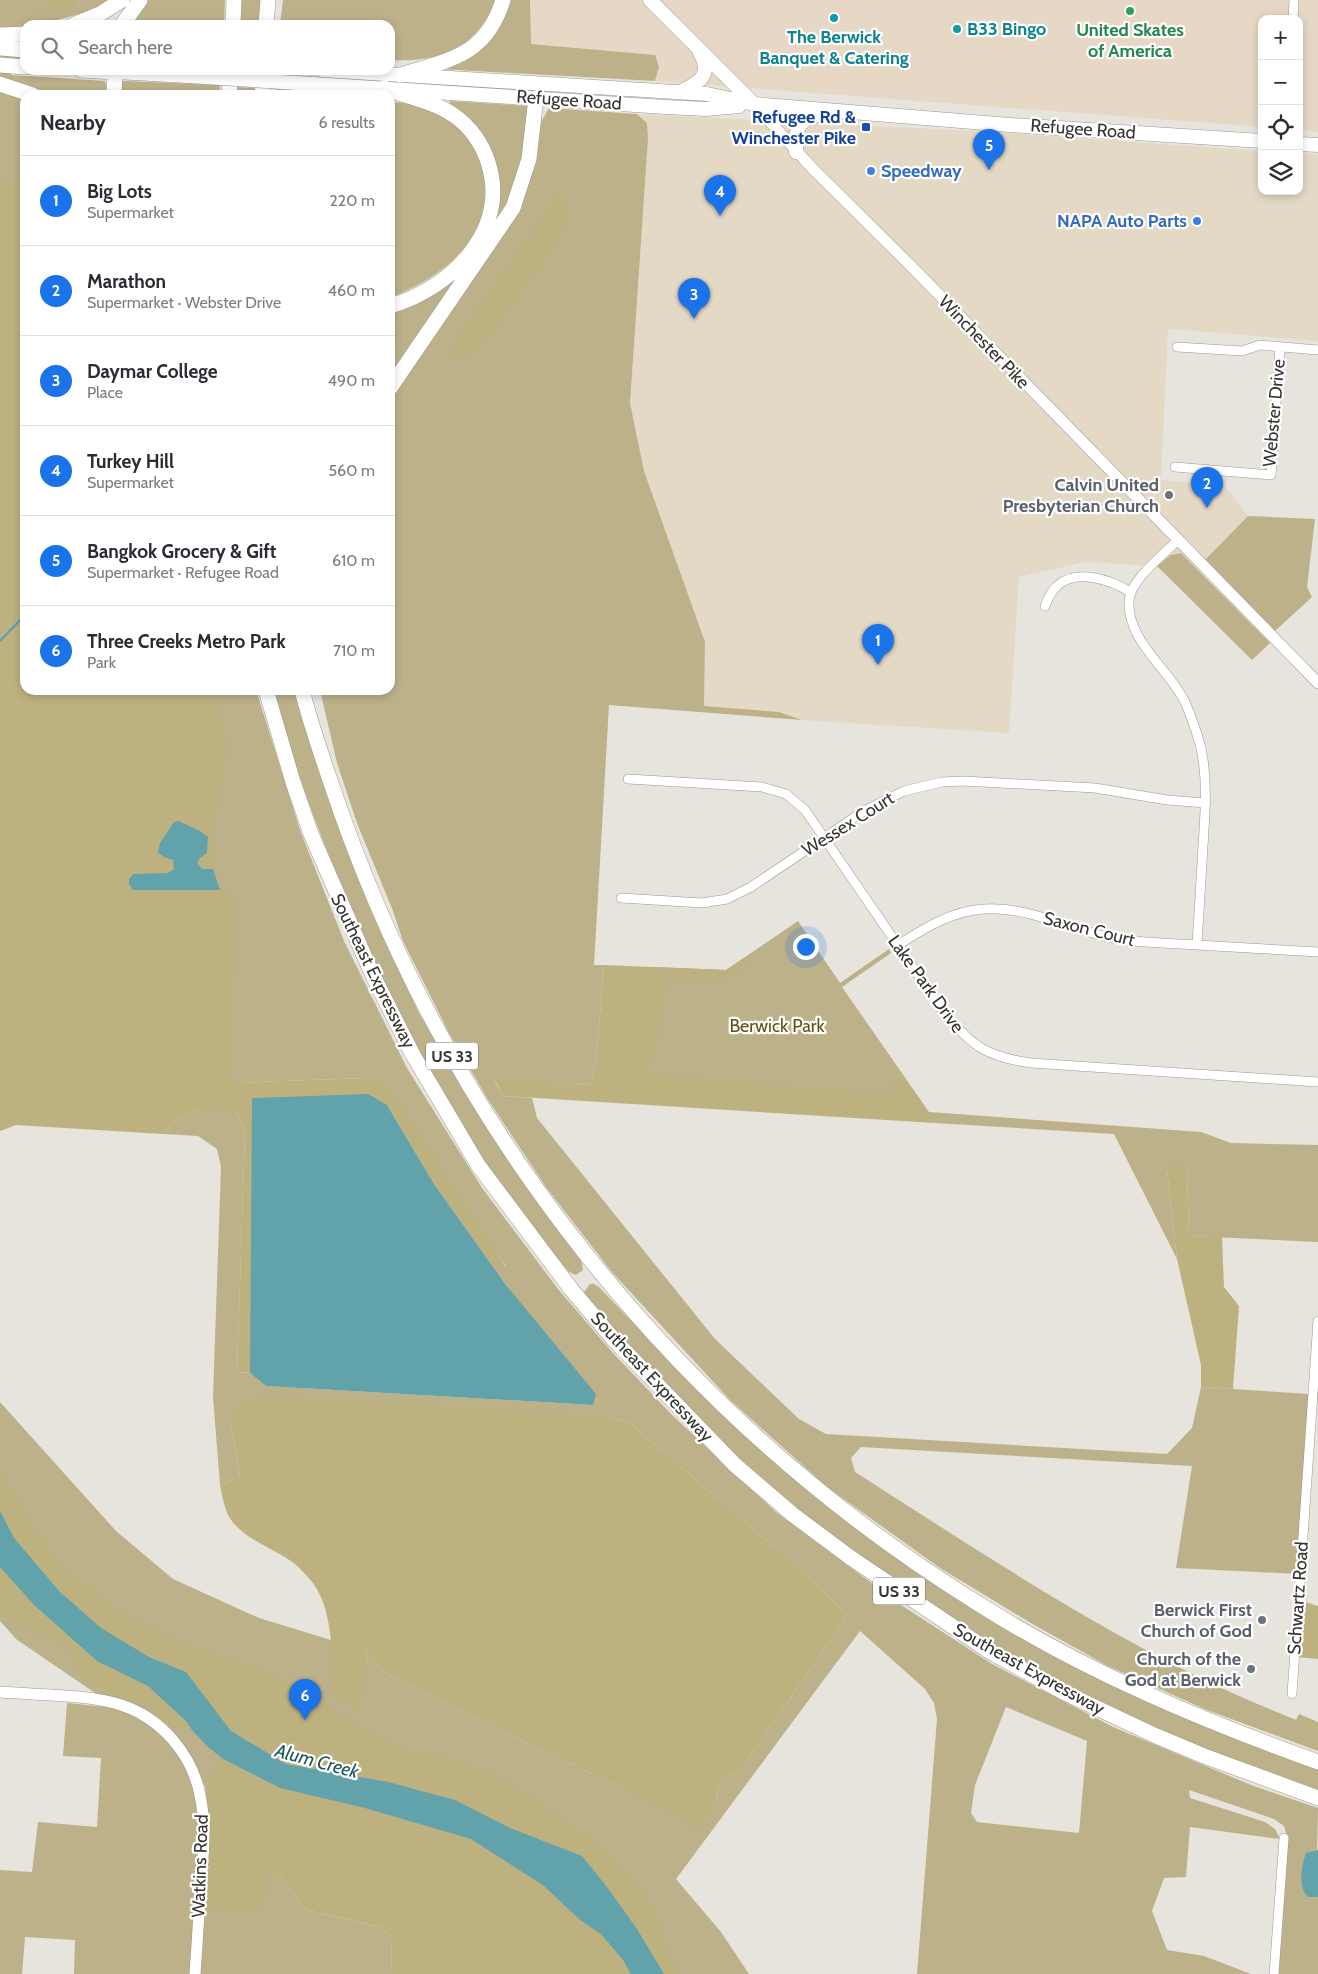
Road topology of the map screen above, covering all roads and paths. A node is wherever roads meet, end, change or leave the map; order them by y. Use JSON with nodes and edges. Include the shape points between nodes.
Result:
{"nodes":[{"id":1,"x":122,"y":0,"type":"edge"},
{"id":2,"x":140,"y":0,"type":"edge"},
{"id":3,"x":234,"y":0,"type":"edge"},
{"id":4,"x":503,"y":0,"type":"edge"},
{"id":5,"x":650,"y":0,"type":"edge"},
{"id":6,"x":1294,"y":0,"type":"edge"},
{"id":7,"x":268,"y":2,"type":"edge"},
{"id":8,"x":1293,"y":15,"type":"edge"},
{"id":9,"x":85,"y":20,"type":"edge"},
{"id":10,"x":126,"y":20,"type":"edge"},
{"id":11,"x":232,"y":20,"type":"edge"},
{"id":12,"x":266,"y":20,"type":"edge"},
{"id":13,"x":20,"y":34,"type":"edge"},
{"id":14,"x":0,"y":36,"type":"edge"},
{"id":15,"x":695,"y":46,"type":"junction"},
{"id":16,"x":0,"y":48,"type":"edge"},
{"id":17,"x":20,"y":50,"type":"edge"},
{"id":18,"x":0,"y":65,"type":"edge"},
{"id":19,"x":20,"y":67,"type":"edge"},
{"id":20,"x":115,"y":75,"type":"edge"},
{"id":21,"x":174,"y":75,"type":"edge"},
{"id":22,"x":230,"y":75,"type":"edge"},
{"id":23,"x":264,"y":75,"type":"edge"},
{"id":24,"x":395,"y":75,"type":"edge"},
{"id":25,"x":401,"y":75,"type":"junction"},
{"id":26,"x":0,"y":84,"type":"edge"},
{"id":27,"x":384,"y":88,"type":"junction"},
{"id":28,"x":114,"y":90,"type":"edge"},
{"id":29,"x":229,"y":90,"type":"edge"},
{"id":30,"x":262,"y":90,"type":"edge"},
{"id":31,"x":390,"y":90,"type":"edge"},
{"id":32,"x":20,"y":91,"type":"edge"},
{"id":33,"x":395,"y":92,"type":"edge"},
{"id":34,"x":679,"y":92,"type":"junction"},
{"id":35,"x":536,"y":98,"type":"junction"},
{"id":36,"x":754,"y":104,"type":"junction"},
{"id":37,"x":835,"y":111,"type":"junction"},
{"id":38,"x":1258,"y":141,"type":"edge"},
{"id":39,"x":1303,"y":144,"type":"edge"},
{"id":40,"x":1318,"y":145,"type":"edge"},
{"id":41,"x":796,"y":152,"type":"junction"},
{"id":42,"x":395,"y":304,"type":"edge"},
{"id":43,"x":1177,"y":347,"type":"dead end"},
{"id":44,"x":1280,"y":347,"type":"junction"},
{"id":45,"x":1318,"y":350,"type":"edge"},
{"id":46,"x":395,"y":381,"type":"edge"},
{"id":47,"x":1175,"y":467,"type":"dead end"},
{"id":48,"x":1177,"y":541,"type":"junction"},
{"id":49,"x":1130,"y":592,"type":"junction"},
{"id":50,"x":1045,"y":606,"type":"dead end"},
{"id":51,"x":1318,"y":683,"type":"edge"},
{"id":52,"x":267,"y":695,"type":"edge"},
{"id":53,"x":303,"y":695,"type":"edge"},
{"id":54,"x":312,"y":695,"type":"edge"},
{"id":55,"x":316,"y":738,"type":"junction"},
{"id":56,"x":628,"y":779,"type":"dead end"},
{"id":57,"x":1206,"y":803,"type":"junction"},
{"id":58,"x":824,"y":837,"type":"junction"},
{"id":59,"x":621,"y":898,"type":"dead end"},
{"id":60,"x":898,"y":945,"type":"junction"},
{"id":61,"x":1197,"y":945,"type":"junction"},
{"id":62,"x":1318,"y":952,"type":"edge"},
{"id":63,"x":1318,"y":1082,"type":"edge"},
{"id":64,"x":1318,"y":1321,"type":"edge"},
{"id":65,"x":0,"y":1692,"type":"edge"},
{"id":66,"x":1292,"y":1694,"type":"dead end"},
{"id":67,"x":1318,"y":1762,"type":"edge"},
{"id":68,"x":1318,"y":1798,"type":"edge"},
{"id":69,"x":1284,"y":1838,"type":"dead end"},
{"id":70,"x":195,"y":1974,"type":"edge"},
{"id":71,"x":1274,"y":1974,"type":"edge"}],
"edges":[{"from":1,"to":9,"type":"highway"},
{"from":2,"to":10,"type":"highway"},
{"from":3,"to":11,"type":"highway"},
{"from":4,"to":25,"type":"highway","via":[[489,29],[464,54],[448,62]]},
{"from":5,"to":15,"type":"main road","name":"Winchester Pike"},
{"from":6,"to":8,"type":"street"},
{"from":7,"to":12,"type":"highway"},
{"from":13,"to":14,"type":"highway"},
{"from":15,"to":34,"type":"main road","via":[[703,58],[705,70],[698,82]]},
{"from":15,"to":36,"type":"main road","name":"Winchester Pike"},
{"from":16,"to":17,"type":"highway"},
{"from":18,"to":19,"type":"highway"},
{"from":20,"to":28,"type":"highway"},
{"from":21,"to":27,"type":"main road","name":"Refugee Road","bridge":true},
{"from":22,"to":29,"type":"highway"},
{"from":23,"to":30,"type":"highway"},
{"from":24,"to":25,"type":"main road","name":"Refugee Road"},
{"from":25,"to":34,"type":"main road","name":"Refugee Road"},
{"from":26,"to":32,"type":"highway"},
{"from":27,"to":31,"type":"highway"},
{"from":27,"to":35,"type":"main road","name":"Refugee Road"},
{"from":33,"to":42,"type":"highway","via":[[442,108],[466,126],[486,156],[494,190],[488,223],[471,252],[457,268],[427,290]]},
{"from":34,"to":36,"type":"main road","name":"Refugee Road"},
{"from":35,"to":36,"type":"main road","name":"Refugee Road","via":[[706,109]]},
{"from":35,"to":46,"type":"highway","via":[[529,159],[513,208]]},
{"from":36,"to":37,"type":"main road","name":"Refugee Road"},
{"from":36,"to":41,"type":"main road","name":"Winchester Pike"},
{"from":37,"to":38,"type":"main road","name":"Refugee Road"},
{"from":37,"to":41,"type":"main road","via":[[800,122],[796,132]]},
{"from":39,"to":40,"type":"main road"},
{"from":41,"to":48,"type":"main road","name":"Winchester Pike"},
{"from":43,"to":44,"type":"street","name":"Webster Drive","via":[[1242,351],[1260,345]]},
{"from":44,"to":45,"type":"street","name":"Webster Drive"},
{"from":44,"to":47,"type":"street","name":"Webster Drive","via":[[1271,474]]},
{"from":48,"to":49,"type":"street","via":[[1140,577]]},
{"from":48,"to":51,"type":"main road","name":"Winchester Pike"},
{"from":49,"to":50,"type":"street","via":[[1110,581],[1081,578],[1056,586]]},
{"from":49,"to":57,"type":"street","via":[[1129,608],[1140,639],[1185,701],[1200,747]]},
{"from":52,"to":68,"type":"highway","name":"Southeast Expressway","number":"US 33","via":[[292,782],[311,834],[374,978],[416,1060],[478,1165],[571,1289],[614,1340],[735,1465],[792,1514],[992,1653],[1154,1735]]},
{"from":53,"to":55,"type":"highway","name":"Southeast Expressway","number":"US 33"},
{"from":54,"to":55,"type":"highway"},
{"from":55,"to":67,"type":"highway","name":"Southeast Expressway","number":"US 33","via":[[347,830],[382,916],[418,995],[476,1098],[540,1194],[597,1268],[674,1356],[745,1427],[844,1512],[982,1606],[1116,1680],[1211,1722]]},
{"from":56,"to":58,"type":"street","name":"Lake Park Drive","via":[[762,787],[786,794],[805,810]]},
{"from":57,"to":58,"type":"street","name":"Wessex Court","via":[[1095,788],[986,781],[942,782],[882,800]]},
{"from":57,"to":61,"type":"street"},
{"from":58,"to":59,"type":"street","name":"Wessex Court","via":[[728,899],[702,902]]},
{"from":58,"to":60,"type":"street","name":"Lake Park Drive"},
{"from":60,"to":61,"type":"street","name":"Saxon Court","via":[[946,918],[985,909],[1043,917],[1116,938]]},
{"from":60,"to":63,"type":"street","name":"Lake Park Drive","via":[[945,1014],[967,1039],[992,1055],[1007,1060]]},
{"from":61,"to":62,"type":"street","name":"Saxon Court"},
{"from":64,"to":66,"type":"street","name":"Schwartz Road"},
{"from":65,"to":70,"type":"main road","name":"Watkins Road","via":[[86,1698],[121,1705],[155,1722],[180,1748],[200,1795],[203,1827]]},
{"from":69,"to":71,"type":"street"}]}
